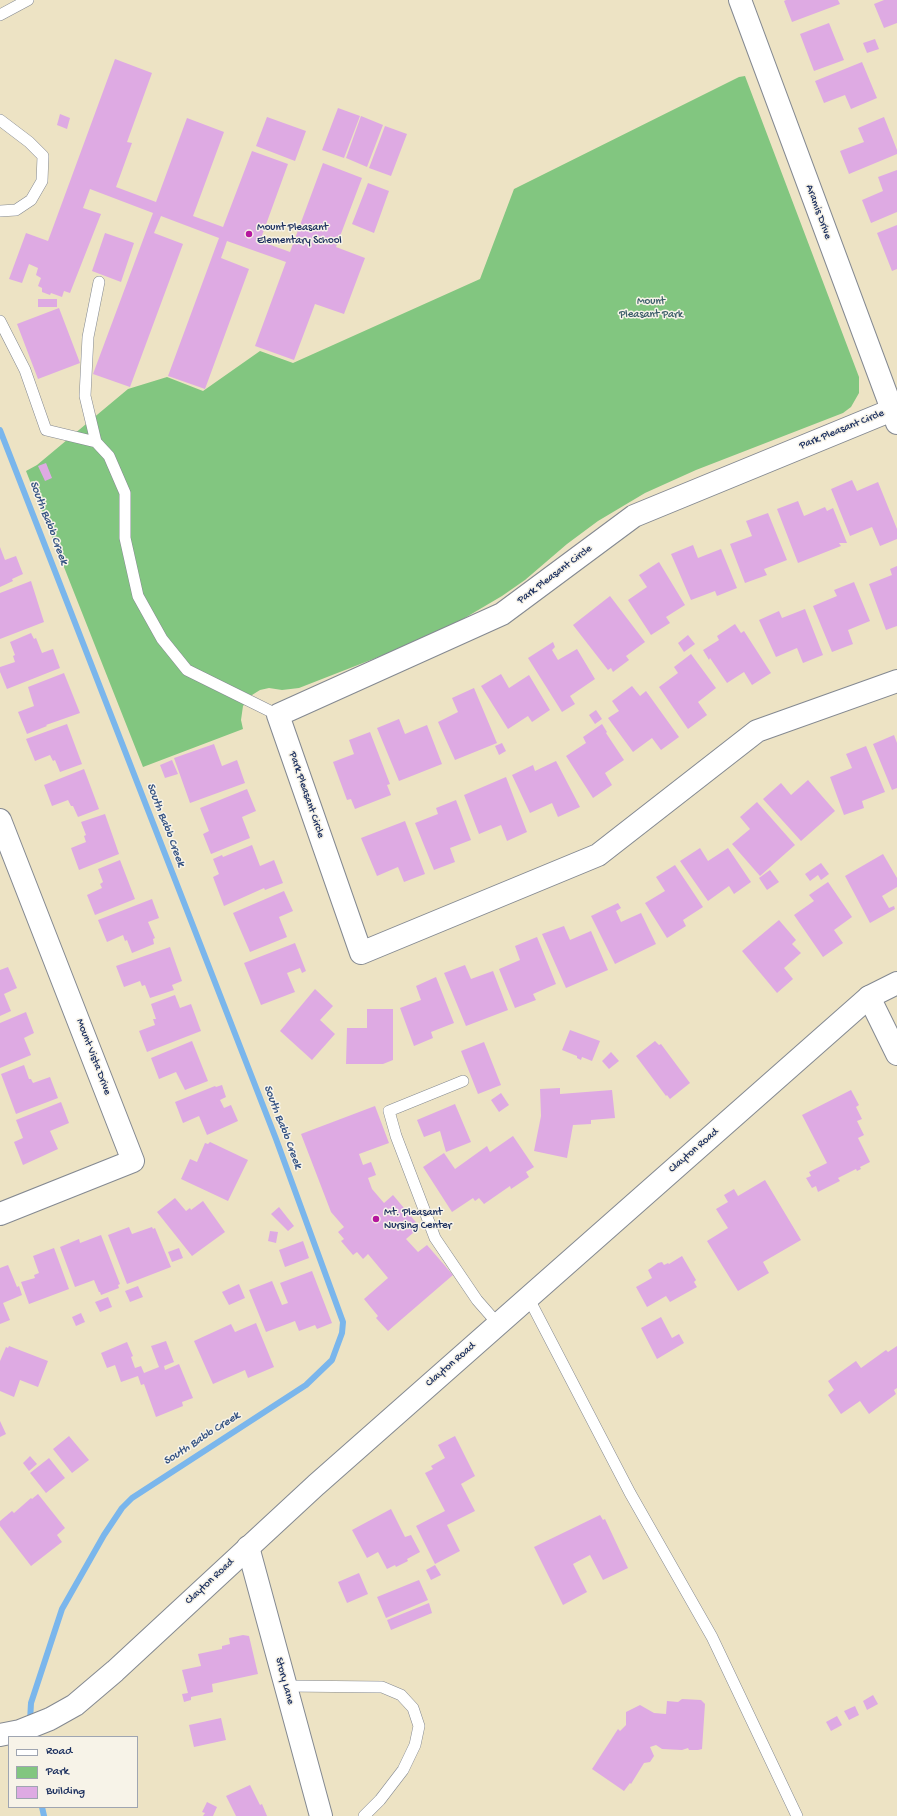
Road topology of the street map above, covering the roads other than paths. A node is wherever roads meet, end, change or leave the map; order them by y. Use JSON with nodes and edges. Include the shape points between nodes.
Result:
{"nodes":[{"id":1,"x":28,"y":0,"type":"edge"},
{"id":2,"x":740,"y":0,"type":"edge"},
{"id":3,"x":0,"y":15,"type":"edge"},
{"id":4,"x":0,"y":120,"type":"edge"},
{"id":5,"x":0,"y":211,"type":"edge"},
{"id":6,"x":99,"y":282,"type":"dead end"},
{"id":7,"x":0,"y":321,"type":"edge"},
{"id":8,"x":894,"y":417,"type":"edge"},
{"id":9,"x":96,"y":442,"type":"junction"},
{"id":10,"x":897,"y":681,"type":"edge"},
{"id":11,"x":278,"y":715,"type":"junction"},
{"id":12,"x":0,"y":820,"type":"edge"},
{"id":13,"x":897,"y":983,"type":"edge"},
{"id":14,"x":869,"y":997,"type":"junction"},
{"id":15,"x":897,"y":1054,"type":"edge"},
{"id":16,"x":463,"y":1081,"type":"dead end"},
{"id":17,"x":0,"y":1214,"type":"edge"},
{"id":18,"x":528,"y":1297,"type":"junction"},
{"id":19,"x":498,"y":1324,"type":"junction"},
{"id":20,"x":248,"y":1547,"type":"junction"},
{"id":21,"x":285,"y":1686,"type":"junction"},
{"id":22,"x":10,"y":1733,"type":"edge"},
{"id":23,"x":321,"y":1816,"type":"edge"},
{"id":24,"x":364,"y":1816,"type":"edge"},
{"id":25,"x":797,"y":1816,"type":"edge"}],
"edges":[{"from":1,"to":3,"type":"lane"},
{"from":2,"to":8,"type":"street","name":"Aramis Drive"},
{"from":4,"to":5,"type":"lane","via":[[43,156],[42,181],[31,200],[16,210]]},
{"from":6,"to":9,"type":"lane","via":[[88,337],[85,396]]},
{"from":7,"to":9,"type":"lane","via":[[24,370],[46,430]]},
{"from":8,"to":11,"type":"street","name":"Park Pleasant Circle","via":[[634,516],[502,614]]},
{"from":9,"to":11,"type":"lane","via":[[109,456],[125,493],[125,538],[138,596],[162,639],[187,670]]},
{"from":10,"to":11,"type":"street","name":"Park Pleasant Circle","via":[[757,731],[598,855],[361,953]]},
{"from":12,"to":17,"type":"street","name":"Mount Vista Drive","via":[[133,1161]]},
{"from":13,"to":14,"type":"street","name":"Clayton Road"},
{"from":14,"to":15,"type":"street"},
{"from":14,"to":18,"type":"street","name":"Clayton Road"},
{"from":16,"to":19,"type":"lane","via":[[389,1111],[435,1238],[477,1300]]},
{"from":18,"to":19,"type":"street","name":"Clayton Road"},
{"from":18,"to":25,"type":"lane","via":[[630,1493],[712,1637]]},
{"from":19,"to":20,"type":"street","name":"Clayton Road"},
{"from":20,"to":21,"type":"street","name":"Story Lane"},
{"from":20,"to":22,"type":"street","name":"Clayton Road","via":[[75,1705],[50,1719]]},
{"from":21,"to":23,"type":"street","name":"Story Lane"},
{"from":21,"to":24,"type":"lane","via":[[382,1687],[401,1695],[413,1708],[419,1726],[415,1745],[403,1770]]}]}
